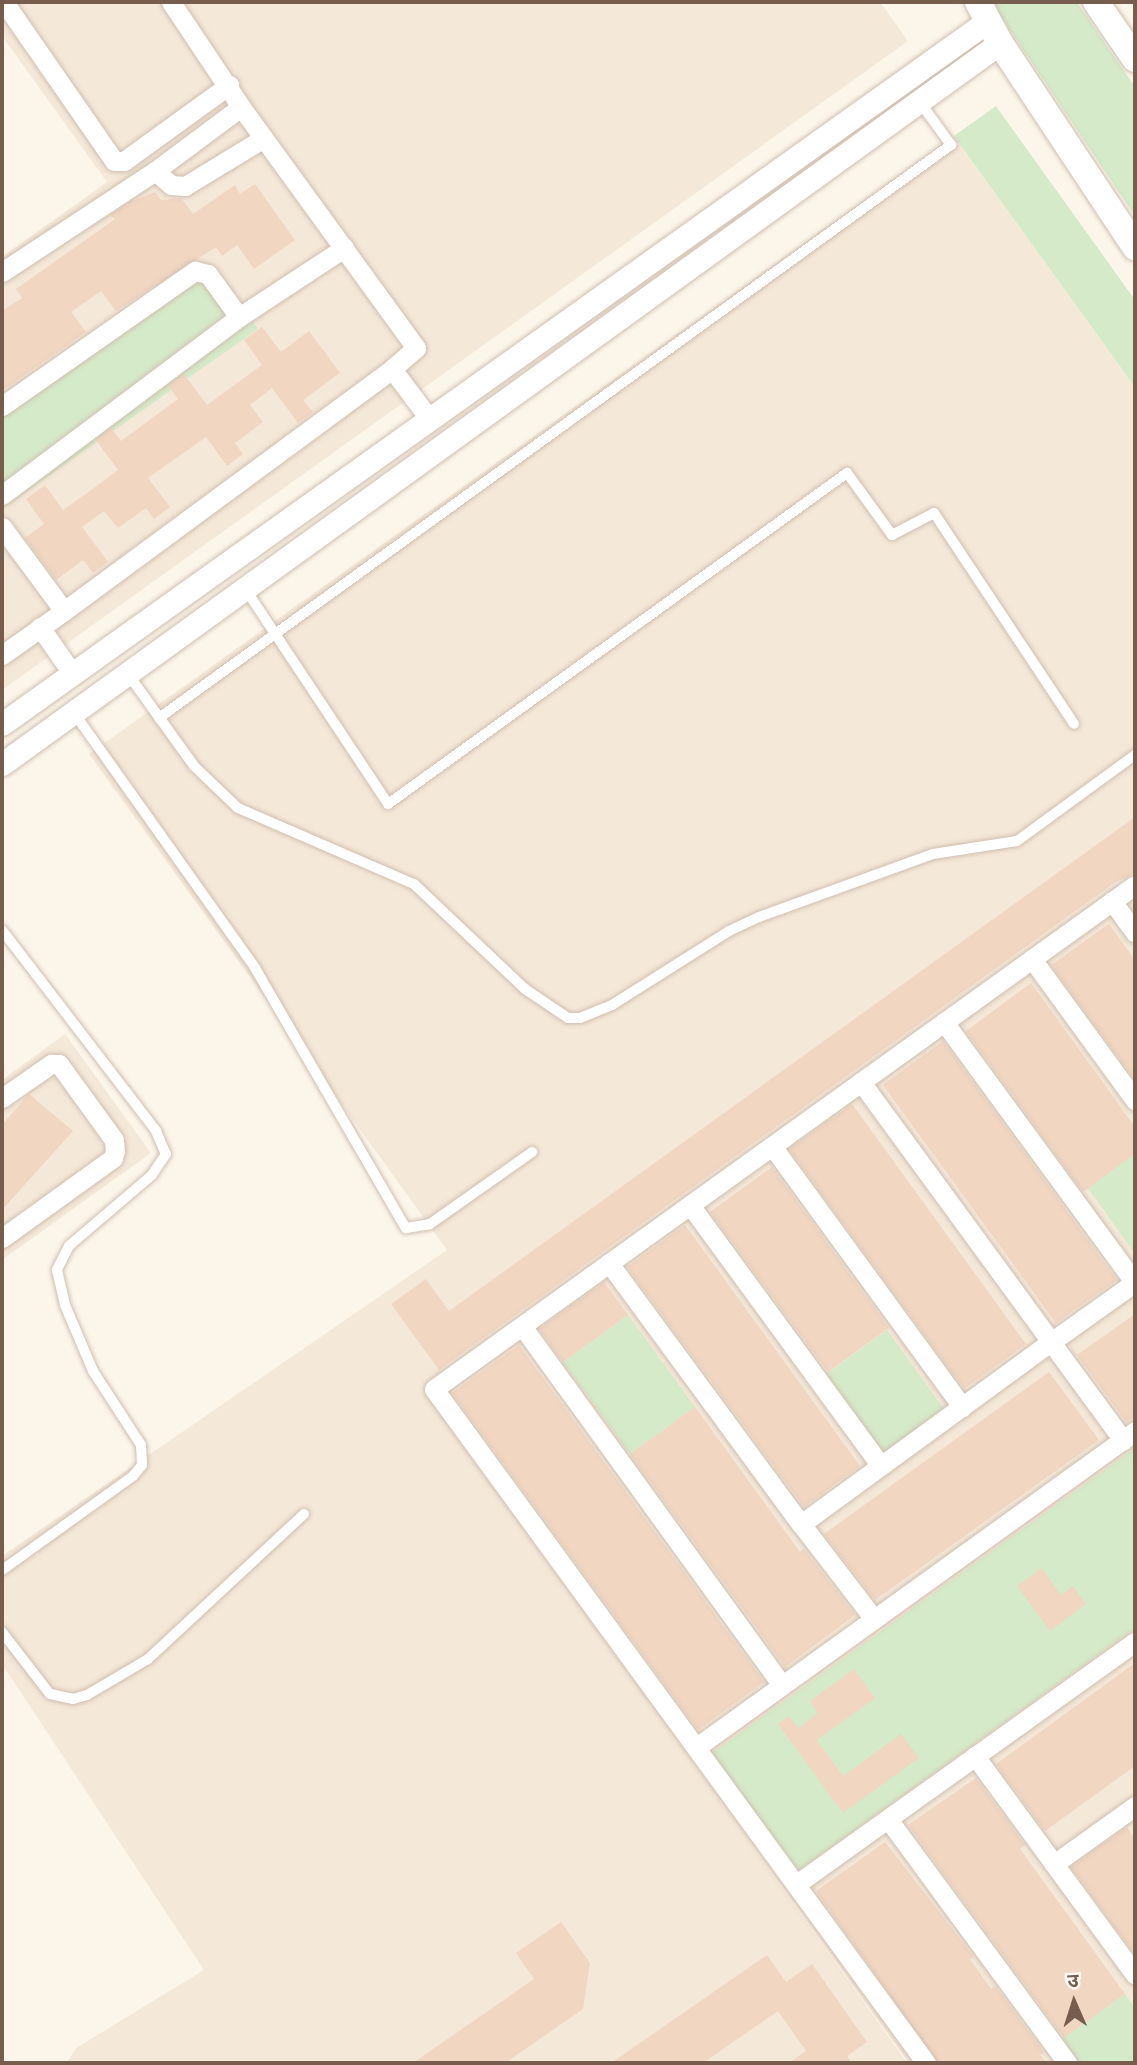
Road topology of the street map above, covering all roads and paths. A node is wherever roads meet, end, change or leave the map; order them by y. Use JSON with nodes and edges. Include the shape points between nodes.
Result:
{"nodes":[{"id":1,"x":4,"y":2,"type":"edge"},
{"id":2,"x":171,"y":2,"type":"edge"},
{"id":3,"x":1096,"y":2,"type":"edge"},
{"id":4,"x":985,"y":16,"type":"edge"},
{"id":5,"x":1135,"y":59,"type":"edge"},
{"id":6,"x":229,"y":85,"type":"junction"},
{"id":7,"x":919,"y":101,"type":"junction"},
{"id":8,"x":242,"y":107,"type":"junction"},
{"id":9,"x":264,"y":138,"type":"junction"},
{"id":10,"x":155,"y":171,"type":"junction"},
{"id":11,"x":1135,"y":247,"type":"edge"},
{"id":12,"x":344,"y":248,"type":"junction"},
{"id":13,"x":2,"y":272,"type":"edge"},
{"id":14,"x":239,"y":317,"type":"junction"},
{"id":15,"x":392,"y":369,"type":"junction"},
{"id":16,"x":2,"y":406,"type":"edge"},
{"id":17,"x":428,"y":417,"type":"junction"},
{"id":18,"x":2,"y":495,"type":"edge"},
{"id":19,"x":2,"y":527,"type":"edge"},
{"id":20,"x":245,"y":589,"type":"junction"},
{"id":21,"x":64,"y":611,"type":"junction"},
{"id":22,"x":40,"y":627,"type":"junction"},
{"id":23,"x":275,"y":635,"type":"junction"},
{"id":24,"x":2,"y":655,"type":"edge"},
{"id":25,"x":72,"y":673,"type":"junction"},
{"id":26,"x":127,"y":674,"type":"junction"},
{"id":27,"x":74,"y":713,"type":"junction"},
{"id":28,"x":159,"y":718,"type":"junction"},
{"id":29,"x":2,"y":724,"type":"edge"},
{"id":30,"x":1074,"y":724,"type":"dead end"},
{"id":31,"x":1135,"y":755,"type":"edge"},
{"id":32,"x":2,"y":764,"type":"edge"},
{"id":33,"x":1135,"y":884,"type":"edge"},
{"id":34,"x":1112,"y":901,"type":"junction"},
{"id":35,"x":2,"y":930,"type":"edge"},
{"id":36,"x":1135,"y":933,"type":"edge"},
{"id":37,"x":1032,"y":959,"type":"junction"},
{"id":38,"x":944,"y":1022,"type":"junction"},
{"id":39,"x":861,"y":1082,"type":"junction"},
{"id":40,"x":2,"y":1098,"type":"edge"},
{"id":41,"x":1135,"y":1100,"type":"edge"},
{"id":42,"x":772,"y":1146,"type":"junction"},
{"id":43,"x":532,"y":1152,"type":"dead end"},
{"id":44,"x":690,"y":1205,"type":"junction"},
{"id":45,"x":2,"y":1238,"type":"edge"},
{"id":46,"x":609,"y":1263,"type":"junction"},
{"id":47,"x":1135,"y":1282,"type":"edge"},
{"id":48,"x":522,"y":1326,"type":"junction"},
{"id":49,"x":1051,"y":1342,"type":"junction"},
{"id":50,"x":962,"y":1407,"type":"junction"},
{"id":51,"x":1129,"y":1435,"type":"edge"},
{"id":52,"x":881,"y":1466,"type":"junction"},
{"id":53,"x":304,"y":1514,"type":"dead end"},
{"id":54,"x":800,"y":1524,"type":"junction"},
{"id":55,"x":2,"y":1570,"type":"edge"},
{"id":56,"x":874,"y":1619,"type":"junction"},
{"id":57,"x":2,"y":1632,"type":"edge"},
{"id":58,"x":1135,"y":1642,"type":"edge"},
{"id":59,"x":782,"y":1685,"type":"junction"},
{"id":60,"x":698,"y":1746,"type":"junction"},
{"id":61,"x":975,"y":1756,"type":"junction"},
{"id":62,"x":1135,"y":1806,"type":"edge"},
{"id":63,"x":888,"y":1819,"type":"junction"},
{"id":64,"x":1054,"y":1864,"type":"junction"},
{"id":65,"x":798,"y":1883,"type":"junction"},
{"id":66,"x":1135,"y":1975,"type":"edge"},
{"id":67,"x":926,"y":2063,"type":"edge"},
{"id":68,"x":1067,"y":2063,"type":"edge"}],
"edges":[{"from":1,"to":6,"type":"street","via":[[114,161],[124,161]]},
{"from":2,"to":6,"type":"street"},
{"from":3,"to":5,"type":"main road"},
{"from":4,"to":7,"type":"street"},
{"from":4,"to":11,"type":"main road"},
{"from":4,"to":17,"type":"street"},
{"from":6,"to":8,"type":"street"},
{"from":7,"to":20,"type":"street"},
{"from":7,"to":23,"type":"lane","via":[[951,145]]},
{"from":8,"to":9,"type":"street"},
{"from":8,"to":10,"type":"street"},
{"from":9,"to":10,"type":"street","via":[[185,186],[171,185]]},
{"from":9,"to":12,"type":"street"},
{"from":10,"to":13,"type":"street"},
{"from":12,"to":14,"type":"street"},
{"from":12,"to":15,"type":"street","via":[[416,348]]},
{"from":14,"to":16,"type":"street","via":[[208,274],[195,271]]},
{"from":14,"to":18,"type":"street"},
{"from":15,"to":17,"type":"street"},
{"from":15,"to":21,"type":"street"},
{"from":17,"to":25,"type":"street"},
{"from":19,"to":21,"type":"street"},
{"from":20,"to":23,"type":"lane"},
{"from":20,"to":26,"type":"street"},
{"from":21,"to":22,"type":"street"},
{"from":22,"to":24,"type":"street"},
{"from":22,"to":25,"type":"street"},
{"from":23,"to":28,"type":"lane"},
{"from":23,"to":30,"type":"lane","via":[[388,804],[847,473],[892,535],[934,513]]},
{"from":25,"to":29,"type":"street"},
{"from":26,"to":27,"type":"street"},
{"from":26,"to":28,"type":"lane"},
{"from":27,"to":32,"type":"street"},
{"from":27,"to":43,"type":"lane","via":[[255,968],[406,1228],[430,1224]]},
{"from":28,"to":31,"type":"lane","via":[[194,766],[238,808],[414,884],[525,989],[568,1018],[612,1005],[729,930],[759,917],[933,854],[1017,841]]},
{"from":33,"to":34,"type":"street"},
{"from":34,"to":36,"type":"street"},
{"from":34,"to":37,"type":"street"},
{"from":35,"to":55,"type":"lane","via":[[156,1131],[166,1154],[152,1175],[69,1246],[57,1270],[65,1305],[93,1371],[141,1445],[142,1465]]},
{"from":37,"to":38,"type":"street"},
{"from":37,"to":41,"type":"street"},
{"from":38,"to":39,"type":"street"},
{"from":38,"to":47,"type":"street"},
{"from":39,"to":42,"type":"street"},
{"from":39,"to":49,"type":"street"},
{"from":40,"to":45,"type":"street","via":[[51,1064],[60,1064],[114,1140],[115,1151],[113,1158]]},
{"from":42,"to":44,"type":"street"},
{"from":42,"to":50,"type":"street"},
{"from":44,"to":46,"type":"street"},
{"from":44,"to":52,"type":"street"},
{"from":46,"to":48,"type":"street"},
{"from":46,"to":54,"type":"street"},
{"from":47,"to":49,"type":"street"},
{"from":48,"to":59,"type":"street"},
{"from":48,"to":60,"type":"street","via":[[434,1389]]},
{"from":49,"to":50,"type":"street"},
{"from":49,"to":51,"type":"street"},
{"from":50,"to":52,"type":"street"},
{"from":51,"to":56,"type":"street"},
{"from":52,"to":54,"type":"street"},
{"from":53,"to":57,"type":"lane","via":[[148,1659],[87,1695],[74,1699],[50,1694]]},
{"from":54,"to":56,"type":"street"},
{"from":56,"to":59,"type":"street"},
{"from":58,"to":61,"type":"street"},
{"from":59,"to":60,"type":"street"},
{"from":60,"to":65,"type":"street"},
{"from":61,"to":63,"type":"street"},
{"from":61,"to":64,"type":"street"},
{"from":62,"to":64,"type":"street"},
{"from":63,"to":65,"type":"street"},
{"from":63,"to":68,"type":"street"},
{"from":64,"to":66,"type":"street"},
{"from":65,"to":67,"type":"street"}]}
